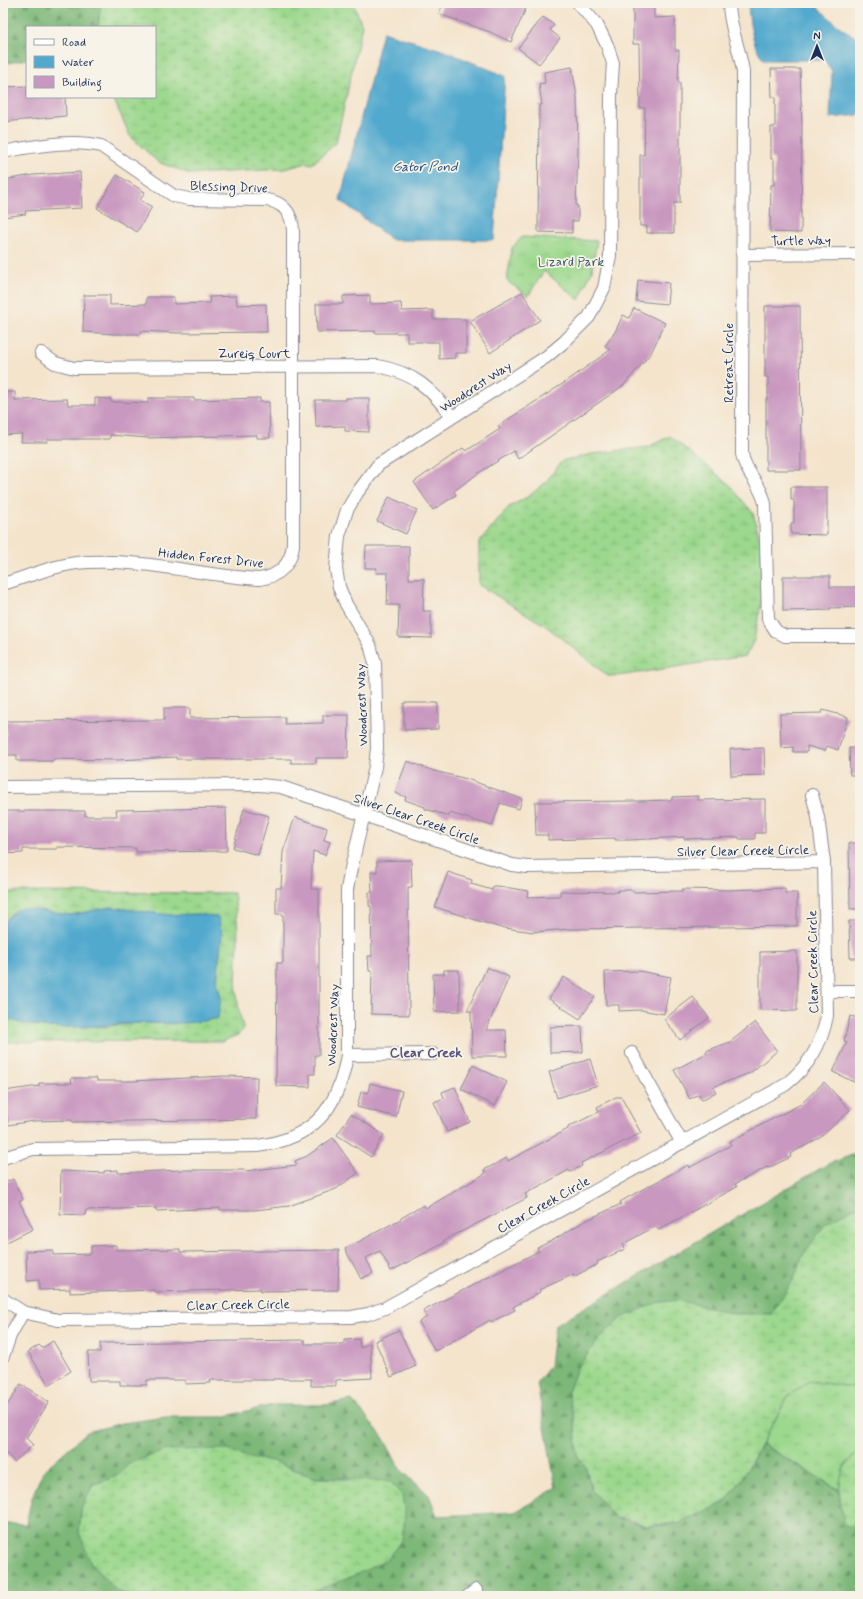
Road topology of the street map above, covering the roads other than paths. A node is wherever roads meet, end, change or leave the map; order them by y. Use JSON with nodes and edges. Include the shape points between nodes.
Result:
{"nodes":[{"id":1,"x":578,"y":3,"type":"edge"},
{"id":2,"x":729,"y":3,"type":"edge"},
{"id":3,"x":3,"y":152,"type":"edge"},
{"id":4,"x":860,"y":254,"type":"edge"},
{"id":5,"x":742,"y":255,"type":"junction"},
{"id":6,"x":41,"y":353,"type":"dead end"},
{"id":7,"x":293,"y":366,"type":"junction"},
{"id":8,"x":452,"y":417,"type":"junction"},
{"id":9,"x":3,"y":584,"type":"edge"},
{"id":10,"x":860,"y":636,"type":"edge"},
{"id":11,"x":3,"y":787,"type":"edge"},
{"id":12,"x":812,"y":795,"type":"dead end"},
{"id":13,"x":364,"y":815,"type":"junction"},
{"id":14,"x":824,"y":862,"type":"junction"},
{"id":15,"x":827,"y":991,"type":"junction"},
{"id":16,"x":860,"y":991,"type":"edge"},
{"id":17,"x":632,"y":1053,"type":"dead end"},
{"id":18,"x":433,"y":1054,"type":"dead end"},
{"id":19,"x":347,"y":1055,"type":"junction"},
{"id":20,"x":682,"y":1143,"type":"junction"},
{"id":21,"x":3,"y":1158,"type":"edge"},
{"id":22,"x":3,"y":1299,"type":"edge"},
{"id":23,"x":23,"y":1312,"type":"junction"},
{"id":24,"x":3,"y":1356,"type":"edge"}],
"edges":[{"from":1,"to":8,"type":"street","name":"Woodcrest Way","via":[[597,25],[607,44],[613,64],[610,256],[604,288],[589,317],[564,342],[546,357]]},
{"from":2,"to":5,"type":"street","name":"Retreat Circle","via":[[730,18],[743,72]]},
{"from":3,"to":7,"type":"street","name":"Blessing Drive","via":[[42,146],[94,144],[107,149],[174,196],[189,199],[266,200],[282,206],[292,219],[293,230]]},
{"from":4,"to":5,"type":"street","name":"Turtle Way"},
{"from":5,"to":10,"type":"street","name":"Retreat Circle","via":[[742,454],[745,466],[763,495],[765,504],[768,619],[776,631],[790,637]]},
{"from":6,"to":7,"type":"street","name":"Zureiq Court","via":[[55,363],[74,368]]},
{"from":7,"to":8,"type":"street","name":"Zureiq Court","via":[[364,365],[392,369],[429,388]]},
{"from":7,"to":9,"type":"street","name":"Hidden Forest Drive","via":[[293,545],[288,563],[279,572],[266,578],[254,578],[142,564],[88,562]]},
{"from":8,"to":13,"type":"street","name":"Woodcrest Way","via":[[378,465],[347,510],[339,536],[336,569],[339,587],[370,645],[375,663],[376,767]]},
{"from":11,"to":13,"type":"street","name":"Silver Clear Creek Circle","via":[[260,785],[292,790]]},
{"from":12,"to":14,"type":"street","name":"Clear Creek Circle","via":[[818,817]]},
{"from":13,"to":14,"type":"street","name":"Silver Clear Creek Circle","via":[[512,865],[527,867]]},
{"from":13,"to":19,"type":"street","name":"Woodcrest Way","via":[[347,890]]},
{"from":14,"to":15,"type":"street","name":"Clear Creek Circle"},
{"from":15,"to":16,"type":"street"},
{"from":15,"to":20,"type":"street","name":"Clear Creek Circle","via":[[827,1016],[823,1036],[816,1051],[797,1076]]},
{"from":17,"to":20,"type":"street"},
{"from":18,"to":19,"type":"street"},
{"from":19,"to":21,"type":"street","name":"Woodcrest Way","via":[[344,1078],[330,1105],[319,1119],[304,1131],[275,1144],[33,1149]]},
{"from":20,"to":23,"type":"street","name":"Clear Creek Circle","via":[[385,1308],[368,1314],[352,1317],[58,1320]]},
{"from":22,"to":23,"type":"street","name":"Clear Creek Circle"},
{"from":23,"to":24,"type":"street"}]}
